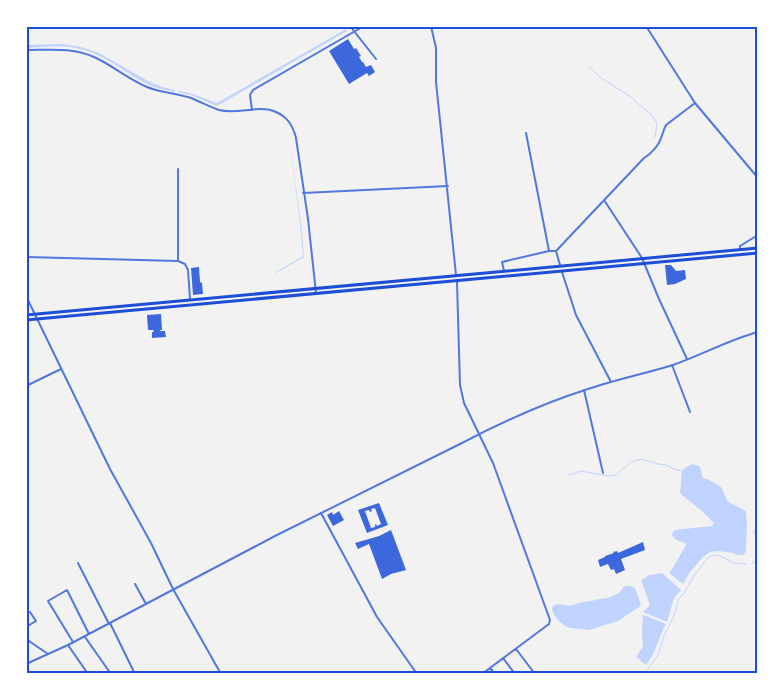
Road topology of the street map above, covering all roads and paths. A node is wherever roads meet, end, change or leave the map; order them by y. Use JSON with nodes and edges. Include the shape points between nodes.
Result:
{"nodes":[{"id":1,"x":350,"y":26,"type":"edge"},
{"id":2,"x":364,"y":26,"type":"edge"},
{"id":3,"x":431,"y":26,"type":"edge"},
{"id":4,"x":646,"y":26,"type":"edge"},
{"id":5,"x":354,"y":31,"type":"junction"},
{"id":6,"x":26,"y":50,"type":"edge"},
{"id":7,"x":376,"y":59,"type":"dead end"},
{"id":8,"x":695,"y":103,"type":"junction"},
{"id":9,"x":252,"y":110,"type":"junction"},
{"id":10,"x":526,"y":133,"type":"dead end"},
{"id":11,"x":178,"y":170,"type":"dead end"},
{"id":12,"x":758,"y":178,"type":"edge"},
{"id":13,"x":448,"y":186,"type":"junction"},
{"id":14,"x":303,"y":193,"type":"junction"},
{"id":15,"x":604,"y":200,"type":"junction"},
{"id":16,"x":758,"y":236,"type":"edge"},
{"id":17,"x":758,"y":248,"type":"edge"},
{"id":18,"x":740,"y":249,"type":"junction"},
{"id":19,"x":549,"y":251,"type":"junction"},
{"id":20,"x":556,"y":251,"type":"junction"},
{"id":21,"x":758,"y":253,"type":"edge"},
{"id":22,"x":26,"y":257,"type":"edge"},
{"id":23,"x":642,"y":258,"type":"junction"},
{"id":24,"x":178,"y":261,"type":"junction"},
{"id":25,"x":644,"y":263,"type":"junction"},
{"id":26,"x":560,"y":266,"type":"junction"},
{"id":27,"x":504,"y":271,"type":"junction"},
{"id":28,"x":562,"y":271,"type":"junction"},
{"id":29,"x":456,"y":275,"type":"junction"},
{"id":30,"x":457,"y":280,"type":"junction"},
{"id":31,"x":316,"y":288,"type":"junction"},
{"id":32,"x":316,"y":294,"type":"junction"},
{"id":33,"x":26,"y":296,"type":"edge"},
{"id":34,"x":190,"y":300,"type":"junction"},
{"id":35,"x":35,"y":314,"type":"junction"},
{"id":36,"x":26,"y":315,"type":"edge"},
{"id":37,"x":38,"y":319,"type":"junction"},
{"id":38,"x":26,"y":320,"type":"edge"},
{"id":39,"x":758,"y":332,"type":"edge"},
{"id":40,"x":687,"y":360,"type":"junction"},
{"id":41,"x":672,"y":365,"type":"junction"},
{"id":42,"x":61,"y":369,"type":"junction"},
{"id":43,"x":611,"y":382,"type":"junction"},
{"id":44,"x":26,"y":386,"type":"edge"},
{"id":45,"x":584,"y":390,"type":"junction"},
{"id":46,"x":690,"y":412,"type":"dead end"},
{"id":47,"x":478,"y":434,"type":"junction"},
{"id":48,"x":603,"y":473,"type":"dead end"},
{"id":49,"x":321,"y":513,"type":"junction"},
{"id":50,"x":78,"y":563,"type":"dead end"},
{"id":51,"x":136,"y":584,"type":"dead end"},
{"id":52,"x":173,"y":589,"type":"junction"},
{"id":53,"x":146,"y":604,"type":"junction"},
{"id":54,"x":30,"y":612,"type":"dead end"},
{"id":55,"x":110,"y":624,"type":"junction"},
{"id":56,"x":26,"y":627,"type":"edge"},
{"id":57,"x":90,"y":634,"type":"junction"},
{"id":58,"x":85,"y":636,"type":"junction"},
{"id":59,"x":26,"y":639,"type":"edge"},
{"id":60,"x":74,"y":642,"type":"junction"},
{"id":61,"x":68,"y":645,"type":"junction"},
{"id":62,"x":516,"y":649,"type":"junction"},
{"id":63,"x":48,"y":654,"type":"junction"},
{"id":64,"x":503,"y":658,"type":"junction"},
{"id":65,"x":26,"y":664,"type":"edge"},
{"id":66,"x":490,"y":668,"type":"junction"},
{"id":67,"x":88,"y":674,"type":"edge"},
{"id":68,"x":111,"y":674,"type":"edge"},
{"id":69,"x":135,"y":674,"type":"edge"},
{"id":70,"x":221,"y":674,"type":"edge"},
{"id":71,"x":417,"y":674,"type":"edge"},
{"id":72,"x":482,"y":674,"type":"edge"},
{"id":73,"x":495,"y":674,"type":"edge"},
{"id":74,"x":515,"y":674,"type":"edge"},
{"id":75,"x":535,"y":674,"type":"edge"}],
"edges":[{"from":1,"to":5,"type":"street"},
{"from":2,"to":5,"type":"street"},
{"from":3,"to":13,"type":"street","via":[[436,48],[436,82]]},
{"from":4,"to":8,"type":"street"},
{"from":5,"to":7,"type":"street"},
{"from":5,"to":9,"type":"street","via":[[253,90],[250,94]]},
{"from":6,"to":9,"type":"street","via":[[79,52],[96,57],[160,92],[224,111]]},
{"from":8,"to":12,"type":"street"},
{"from":8,"to":15,"type":"street","via":[[666,125],[652,150]]},
{"from":9,"to":14,"type":"street","via":[[273,110],[291,124],[296,138]]},
{"from":10,"to":19,"type":"street"},
{"from":11,"to":24,"type":"street"},
{"from":13,"to":14,"type":"street"},
{"from":13,"to":29,"type":"street"},
{"from":14,"to":31,"type":"street"},
{"from":15,"to":20,"type":"street"},
{"from":15,"to":23,"type":"street"},
{"from":16,"to":18,"type":"street"},
{"from":17,"to":18,"type":"highway"},
{"from":18,"to":23,"type":"highway"},
{"from":19,"to":20,"type":"street"},
{"from":19,"to":27,"type":"street","via":[[502,262]]},
{"from":20,"to":26,"type":"street"},
{"from":21,"to":25,"type":"highway"},
{"from":22,"to":24,"type":"street"},
{"from":23,"to":25,"type":"street"},
{"from":23,"to":26,"type":"highway"},
{"from":24,"to":34,"type":"street","via":[[188,270]]},
{"from":25,"to":28,"type":"highway"},
{"from":25,"to":40,"type":"street"},
{"from":26,"to":27,"type":"highway"},
{"from":26,"to":28,"type":"street"},
{"from":27,"to":29,"type":"highway"},
{"from":28,"to":30,"type":"highway"},
{"from":28,"to":43,"type":"street","via":[[576,315]]},
{"from":29,"to":30,"type":"street"},
{"from":29,"to":31,"type":"highway"},
{"from":30,"to":32,"type":"highway"},
{"from":30,"to":47,"type":"street","via":[[460,385]]},
{"from":31,"to":32,"type":"street"},
{"from":31,"to":34,"type":"highway"},
{"from":32,"to":37,"type":"highway"},
{"from":33,"to":35,"type":"street"},
{"from":34,"to":35,"type":"highway"},
{"from":35,"to":36,"type":"highway"},
{"from":35,"to":37,"type":"street"},
{"from":37,"to":38,"type":"highway"},
{"from":37,"to":42,"type":"street"},
{"from":39,"to":40,"type":"street"},
{"from":40,"to":41,"type":"street"},
{"from":41,"to":43,"type":"street"},
{"from":41,"to":46,"type":"street"},
{"from":42,"to":44,"type":"street"},
{"from":42,"to":52,"type":"street"},
{"from":43,"to":45,"type":"street"},
{"from":45,"to":47,"type":"street","via":[[541,405]]},
{"from":45,"to":48,"type":"street"},
{"from":47,"to":49,"type":"street"},
{"from":47,"to":62,"type":"street","via":[[493,463],[550,620]]},
{"from":49,"to":52,"type":"street"},
{"from":49,"to":71,"type":"street","via":[[378,617]]},
{"from":50,"to":55,"type":"street"},
{"from":51,"to":53,"type":"street"},
{"from":52,"to":53,"type":"street"},
{"from":52,"to":70,"type":"street"},
{"from":53,"to":55,"type":"street"},
{"from":54,"to":56,"type":"street","via":[[36,621]]},
{"from":55,"to":57,"type":"street"},
{"from":55,"to":69,"type":"street"},
{"from":57,"to":58,"type":"street"},
{"from":57,"to":60,"type":"street","via":[[67,590],[48,601]]},
{"from":58,"to":60,"type":"street"},
{"from":58,"to":68,"type":"street"},
{"from":59,"to":63,"type":"street"},
{"from":60,"to":61,"type":"street"},
{"from":61,"to":63,"type":"street"},
{"from":61,"to":67,"type":"street"},
{"from":62,"to":64,"type":"street"},
{"from":62,"to":75,"type":"street"},
{"from":63,"to":65,"type":"street"},
{"from":64,"to":66,"type":"street"},
{"from":64,"to":74,"type":"street"},
{"from":66,"to":72,"type":"street"},
{"from":66,"to":73,"type":"street"}]}
